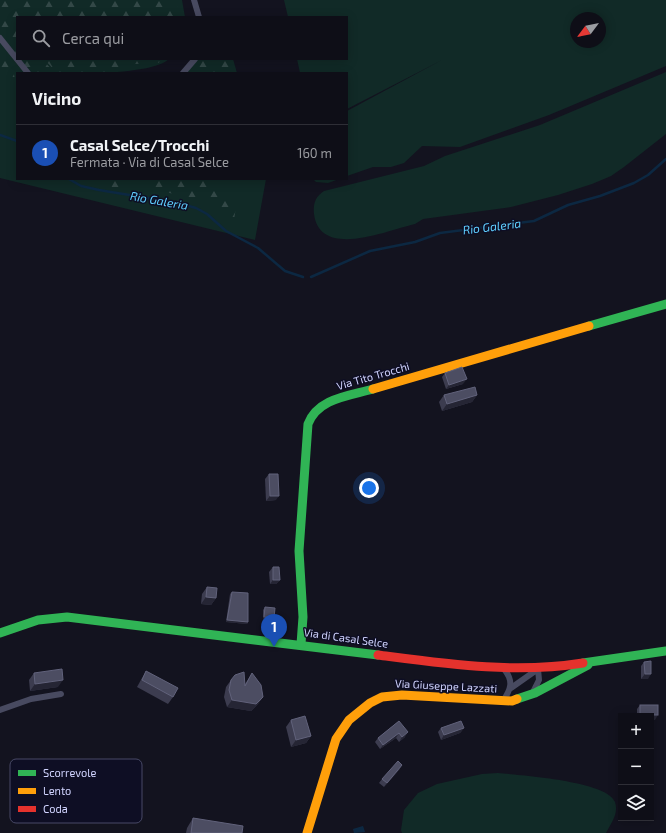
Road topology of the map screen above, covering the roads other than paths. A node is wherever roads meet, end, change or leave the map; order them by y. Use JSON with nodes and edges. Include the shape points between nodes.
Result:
{"nodes":[{"id":1,"x":194,"y":0,"type":"edge"},
{"id":2,"x":200,"y":16,"type":"edge"},
{"id":3,"x":0,"y":38,"type":"edge"},
{"id":4,"x":16,"y":58,"type":"edge"},
{"id":5,"x":18,"y":60,"type":"edge"},
{"id":6,"x":194,"y":60,"type":"edge"},
{"id":7,"x":27,"y":72,"type":"edge"},
{"id":8,"x":184,"y":72,"type":"edge"},
{"id":9,"x":666,"y":304,"type":"edge"},
{"id":10,"x":0,"y":633,"type":"edge"},
{"id":11,"x":301,"y":644,"type":"junction"},
{"id":12,"x":666,"y":651,"type":"edge"},
{"id":13,"x":592,"y":662,"type":"junction"},
{"id":14,"x":504,"y":669,"type":"junction"},
{"id":15,"x":538,"y":669,"type":"junction"},
{"id":16,"x":511,"y":688,"type":"junction"},
{"id":17,"x":61,"y":694,"type":"dead end"},
{"id":18,"x":532,"y":694,"type":"junction"},
{"id":19,"x":503,"y":701,"type":"junction"},
{"id":20,"x":0,"y":710,"type":"edge"},
{"id":21,"x":307,"y":833,"type":"edge"}],
"edges":[{"from":1,"to":2,"type":"street"},
{"from":3,"to":4,"type":"street"},
{"from":5,"to":7,"type":"street"},
{"from":6,"to":8,"type":"street"},
{"from":9,"to":11,"type":"street","name":"Via Tito Trocchi","via":[[329,402],[316,409],[307,429],[299,541],[303,617]]},
{"from":10,"to":11,"type":"street","name":"Via di Casal Selce","via":[[38,620],[67,617]]},
{"from":11,"to":14,"type":"street","name":"Via di Casal Selce","via":[[460,666]]},
{"from":12,"to":13,"type":"street","name":"Via di Casal Selce"},
{"from":13,"to":15,"type":"street","name":"Via di Casal Selce"},
{"from":13,"to":18,"type":"street","name":"Via Giuseppe Lazzati"},
{"from":14,"to":15,"type":"street","name":"Via di Casal Selce"},
{"from":14,"to":16,"type":"street","via":[[510,679]]},
{"from":15,"to":16,"type":"street"},
{"from":15,"to":18,"type":"street","via":[[539,680]]},
{"from":16,"to":19,"type":"street"},
{"from":17,"to":20,"type":"street","via":[[31,699]]},
{"from":18,"to":19,"type":"street","name":"Via Giuseppe Lazzati"},
{"from":19,"to":21,"type":"street","name":"Via Giuseppe Lazzati","via":[[402,695],[378,698],[365,706],[345,724],[333,746]]}]}
